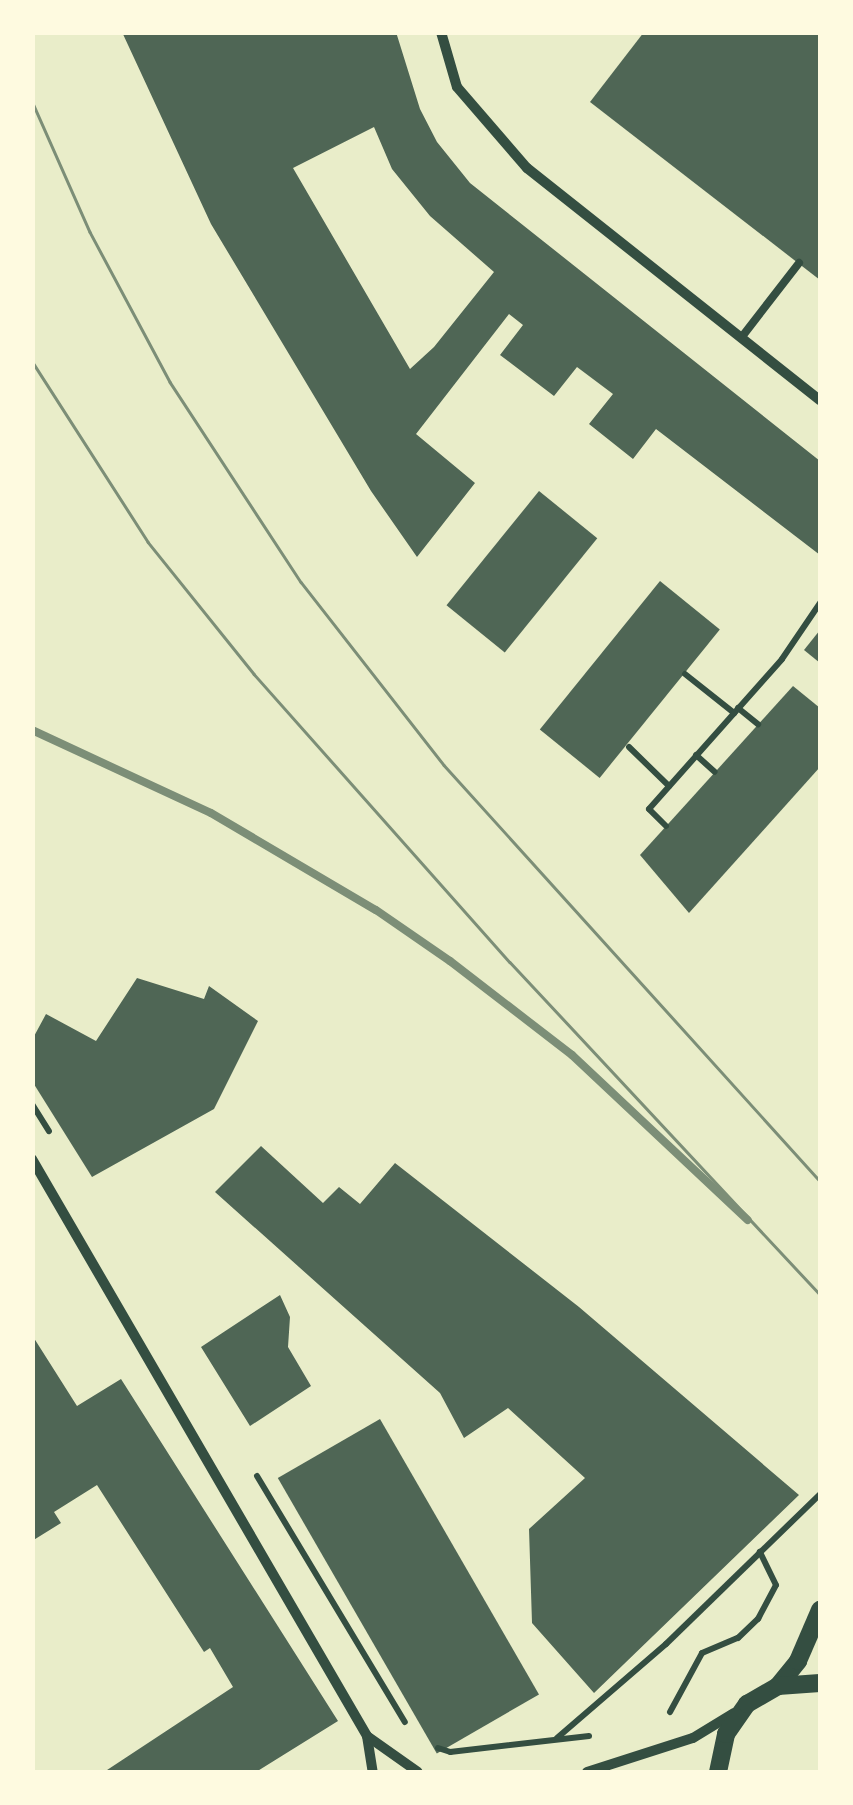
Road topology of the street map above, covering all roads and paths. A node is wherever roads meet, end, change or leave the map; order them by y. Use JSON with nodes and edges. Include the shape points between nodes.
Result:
{"nodes":[{"id":1,"x":441,"y":32,"type":"edge"},
{"id":2,"x":799,"y":263,"type":"dead end"},
{"id":3,"x":741,"y":338,"type":"junction"},
{"id":4,"x":820,"y":400,"type":"edge"},
{"id":5,"x":820,"y":602,"type":"edge"},
{"id":6,"x":686,"y":674,"type":"dead end"},
{"id":7,"x":736,"y":710,"type":"junction"},
{"id":8,"x":758,"y":724,"type":"dead end"},
{"id":9,"x":629,"y":747,"type":"dead end"},
{"id":10,"x":696,"y":755,"type":"junction"},
{"id":11,"x":715,"y":772,"type":"dead end"},
{"id":12,"x":669,"y":786,"type":"junction"},
{"id":13,"x":666,"y":826,"type":"dead end"},
{"id":14,"x":32,"y":1104,"type":"edge"},
{"id":15,"x":50,"y":1134,"type":"dead end"},
{"id":16,"x":32,"y":1159,"type":"edge"},
{"id":17,"x":253,"y":1469,"type":"dead end"},
{"id":18,"x":820,"y":1494,"type":"edge"},
{"id":19,"x":760,"y":1552,"type":"junction"},
{"id":20,"x":820,"y":1610,"type":"edge"},
{"id":21,"x":820,"y":1683,"type":"edge"},
{"id":22,"x":778,"y":1686,"type":"junction"},
{"id":23,"x":747,"y":1704,"type":"junction"},
{"id":24,"x":668,"y":1715,"type":"dead end"},
{"id":25,"x":416,"y":1734,"type":"dead end"},
{"id":26,"x":606,"y":1735,"type":"dead end"},
{"id":27,"x":367,"y":1736,"type":"junction"},
{"id":28,"x":557,"y":1738,"type":"junction"},
{"id":29,"x":424,"y":1742,"type":"dead end"},
{"id":30,"x":373,"y":1772,"type":"edge"},
{"id":31,"x":418,"y":1772,"type":"edge"},
{"id":32,"x":587,"y":1772,"type":"edge"},
{"id":33,"x":718,"y":1772,"type":"edge"}],
"edges":[{"from":1,"to":3,"type":"street","via":[[457,87],[526,168]]},
{"from":2,"to":3,"type":"lane"},
{"from":3,"to":4,"type":"street"},
{"from":5,"to":7,"type":"path"},
{"from":6,"to":7,"type":"path"},
{"from":7,"to":8,"type":"path"},
{"from":7,"to":10,"type":"path"},
{"from":9,"to":12,"type":"path"},
{"from":10,"to":11,"type":"path"},
{"from":10,"to":12,"type":"path"},
{"from":12,"to":13,"type":"path","via":[[649,809]]},
{"from":14,"to":15,"type":"path"},
{"from":16,"to":27,"type":"street"},
{"from":17,"to":25,"type":"path"},
{"from":18,"to":19,"type":"path"},
{"from":19,"to":24,"type":"path","via":[[776,1585],[758,1618],[738,1638],[702,1653]]},
{"from":19,"to":28,"type":"path"},
{"from":20,"to":22,"type":"street","via":[[798,1661]]},
{"from":21,"to":22,"type":"street"},
{"from":22,"to":23,"type":"street"},
{"from":23,"to":32,"type":"street","via":[[692,1738]]},
{"from":23,"to":33,"type":"street","via":[[726,1734]]},
{"from":26,"to":28,"type":"path"},
{"from":27,"to":30,"type":"street"},
{"from":27,"to":31,"type":"street"},
{"from":28,"to":29,"type":"path","via":[[450,1752]]}]}
